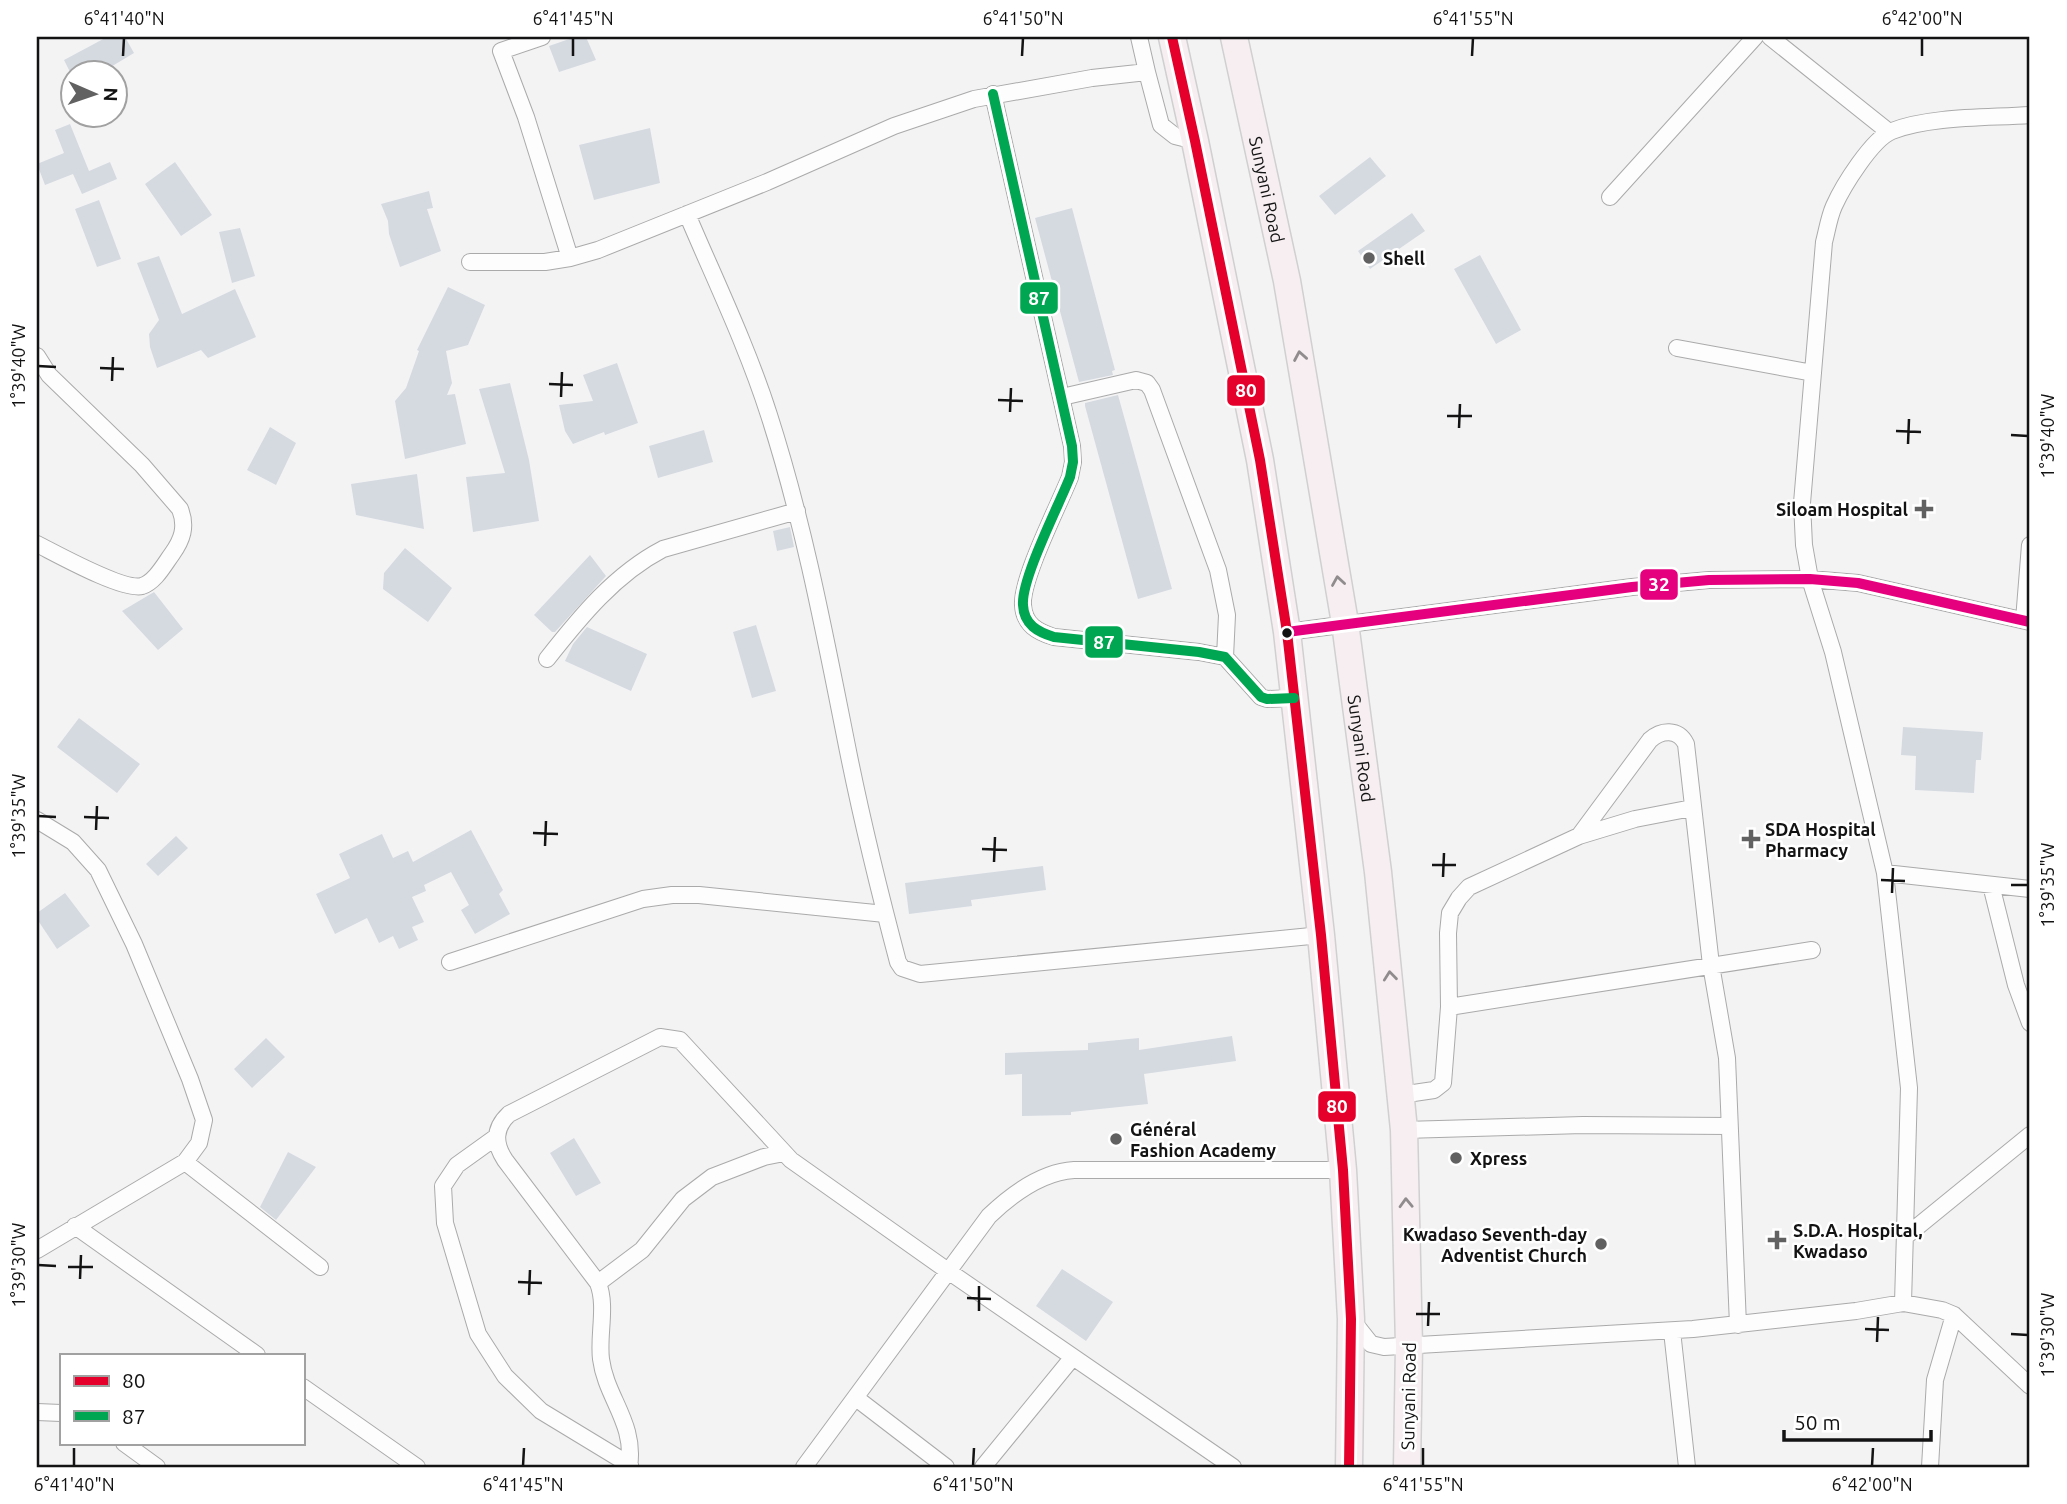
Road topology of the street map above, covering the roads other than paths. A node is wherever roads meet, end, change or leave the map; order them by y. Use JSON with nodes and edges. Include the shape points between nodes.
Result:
{"nodes":[{"id":1,"x":542,"y":37,"type":"edge"},
{"id":2,"x":1139,"y":37,"type":"edge"},
{"id":3,"x":1172,"y":37,"type":"edge"},
{"id":4,"x":1234,"y":37,"type":"edge"},
{"id":5,"x":1755,"y":37,"type":"edge"},
{"id":6,"x":1770,"y":37,"type":"edge"},
{"id":7,"x":496,"y":44,"type":"edge"},
{"id":8,"x":1147,"y":72,"type":"junction"},
{"id":9,"x":993,"y":94,"type":"junction"},
{"id":10,"x":2030,"y":115,"type":"edge"},
{"id":11,"x":1889,"y":132,"type":"junction"},
{"id":12,"x":1195,"y":141,"type":"junction"},
{"id":13,"x":1610,"y":197,"type":"dead end"},
{"id":14,"x":687,"y":214,"type":"junction"},
{"id":15,"x":570,"y":258,"type":"junction"},
{"id":16,"x":470,"y":262,"type":"dead end"},
{"id":17,"x":1677,"y":348,"type":"dead end"},
{"id":18,"x":37,"y":356,"type":"edge"},
{"id":19,"x":1813,"y":373,"type":"junction"},
{"id":20,"x":1062,"y":397,"type":"junction"},
{"id":21,"x":797,"y":511,"type":"junction"},
{"id":22,"x":37,"y":544,"type":"edge"},
{"id":23,"x":2030,"y":545,"type":"edge"},
{"id":24,"x":1810,"y":579,"type":"junction"},
{"id":25,"x":2027,"y":621,"type":"edge"},
{"id":26,"x":1345,"y":623,"type":"junction"},
{"id":27,"x":1287,"y":632,"type":"junction"},
{"id":28,"x":1225,"y":657,"type":"junction"},
{"id":29,"x":547,"y":659,"type":"dead end"},
{"id":30,"x":1294,"y":698,"type":"junction"},
{"id":31,"x":1692,"y":808,"type":"junction"},
{"id":32,"x":37,"y":820,"type":"edge"},
{"id":33,"x":1579,"y":836,"type":"junction"},
{"id":34,"x":1885,"y":873,"type":"junction"},
{"id":35,"x":1990,"y":885,"type":"junction"},
{"id":36,"x":2030,"y":889,"type":"edge"},
{"id":37,"x":885,"y":915,"type":"junction"},
{"id":38,"x":1321,"y":935,"type":"junction"},
{"id":39,"x":1812,"y":950,"type":"dead end"},
{"id":40,"x":450,"y":962,"type":"dead end"},
{"id":41,"x":1711,"y":965,"type":"junction"},
{"id":42,"x":1449,"y":1007,"type":"junction"},
{"id":43,"x":2030,"y":1023,"type":"edge"},
{"id":44,"x":1400,"y":1095,"type":"junction"},
{"id":45,"x":1729,"y":1126,"type":"junction"},
{"id":46,"x":1404,"y":1130,"type":"junction"},
{"id":47,"x":2030,"y":1135,"type":"edge"},
{"id":48,"x":496,"y":1137,"type":"junction"},
{"id":49,"x":784,"y":1153,"type":"junction"},
{"id":50,"x":185,"y":1162,"type":"junction"},
{"id":51,"x":1343,"y":1170,"type":"junction"},
{"id":52,"x":75,"y":1226,"type":"junction"},
{"id":53,"x":1906,"y":1236,"type":"junction"},
{"id":54,"x":37,"y":1250,"type":"edge"},
{"id":55,"x":320,"y":1267,"type":"dead end"},
{"id":56,"x":948,"y":1271,"type":"junction"},
{"id":57,"x":598,"y":1283,"type":"junction"},
{"id":58,"x":1903,"y":1303,"type":"junction"},
{"id":59,"x":1954,"y":1315,"type":"junction"},
{"id":60,"x":1352,"y":1319,"type":"junction"},
{"id":61,"x":1738,"y":1325,"type":"junction"},
{"id":62,"x":1672,"y":1331,"type":"junction"},
{"id":63,"x":1409,"y":1346,"type":"junction"},
{"id":64,"x":256,"y":1354,"type":"edge"},
{"id":65,"x":1073,"y":1357,"type":"junction"},
{"id":66,"x":2030,"y":1386,"type":"edge"},
{"id":67,"x":304,"y":1388,"type":"edge"},
{"id":68,"x":856,"y":1398,"type":"junction"},
{"id":69,"x":37,"y":1412,"type":"edge"},
{"id":70,"x":60,"y":1413,"type":"edge"},
{"id":71,"x":125,"y":1444,"type":"edge"},
{"id":72,"x":629,"y":1466,"type":"edge"},
{"id":73,"x":158,"y":1467,"type":"edge"},
{"id":74,"x":417,"y":1467,"type":"edge"},
{"id":75,"x":804,"y":1467,"type":"edge"},
{"id":76,"x":946,"y":1467,"type":"edge"},
{"id":77,"x":983,"y":1467,"type":"edge"},
{"id":78,"x":1233,"y":1467,"type":"edge"},
{"id":79,"x":1349,"y":1467,"type":"edge"},
{"id":80,"x":1407,"y":1467,"type":"edge"},
{"id":81,"x":1687,"y":1467,"type":"edge"},
{"id":82,"x":1930,"y":1467,"type":"edge"}],
"edges":[{"from":1,"to":7,"type":"street"},
{"from":2,"to":8,"type":"street"},
{"from":3,"to":12,"type":"main road"},
{"from":26,"to":4,"type":"main road","name":"Sunyani Road","one_way":true,"via":[[1287,281]]},
{"from":5,"to":13,"type":"street"},
{"from":6,"to":11,"type":"street"},
{"from":7,"to":15,"type":"street","via":[[526,117]]},
{"from":8,"to":9,"type":"street"},
{"from":8,"to":12,"type":"street","via":[[1161,125],[1175,136]]},
{"from":9,"to":14,"type":"street","via":[[894,126]]},
{"from":9,"to":20,"type":"street"},
{"from":10,"to":11,"type":"street","via":[[1917,123]]},
{"from":11,"to":19,"type":"street","via":[[1872,148],[1832,208],[1824,242]]},
{"from":12,"to":27,"type":"main road","via":[[1260,460]]},
{"from":14,"to":15,"type":"street"},
{"from":14,"to":21,"type":"street","via":[[769,413]]},
{"from":15,"to":16,"type":"street"},
{"from":17,"to":19,"type":"street"},
{"from":18,"to":22,"type":"street","via":[[60,387],[180,509],[184,530],[153,579],[143,586],[119,583]]},
{"from":19,"to":24,"type":"street","via":[[1802,503]]},
{"from":20,"to":28,"type":"street","via":[[1136,380],[1152,390],[1218,570],[1227,615]]},
{"from":20,"to":28,"type":"street","via":[[1073,462],[1026,584],[1023,606],[1028,623],[1037,632],[1054,637]]},
{"from":21,"to":29,"type":"street","via":[[649,556],[591,606]]},
{"from":21,"to":37,"type":"street"},
{"from":23,"to":25,"type":"street"},
{"from":24,"to":25,"type":"street","via":[[1858,583]]},
{"from":24,"to":26,"type":"street","via":[[1681,581]]},
{"from":24,"to":34,"type":"street","via":[[1833,652]]},
{"from":26,"to":27,"type":"street"},
{"from":44,"to":26,"type":"main road","name":"Sunyani Road","one_way":true,"via":[[1380,886]]},
{"from":27,"to":30,"type":"main road"},
{"from":28,"to":30,"type":"street","via":[[1261,697]]},
{"from":30,"to":38,"type":"main road"},
{"from":31,"to":33,"type":"street"},
{"from":31,"to":33,"type":"street","via":[[1686,744],[1675,733],[1657,734]]},
{"from":31,"to":41,"type":"street"},
{"from":32,"to":50,"type":"street","via":[[73,842],[98,870],[134,944],[204,1120],[199,1143]]},
{"from":33,"to":42,"type":"street","via":[[1469,887],[1459,898],[1450,914],[1448,933]]},
{"from":34,"to":35,"type":"street"},
{"from":34,"to":53,"type":"street","via":[[1909,1088]]},
{"from":35,"to":36,"type":"street"},
{"from":35,"to":43,"type":"street","via":[[2015,985]]},
{"from":37,"to":38,"type":"street","via":[[898,962],[920,974]]},
{"from":37,"to":40,"type":"street","via":[[699,895],[663,896]]},
{"from":38,"to":51,"type":"main road"},
{"from":39,"to":41,"type":"street"},
{"from":41,"to":42,"type":"street"},
{"from":41,"to":45,"type":"street","via":[[1727,1058]]},
{"from":42,"to":44,"type":"street","via":[[1443,1083],[1434,1090]]},
{"from":44,"to":46,"type":"main road","name":"Sunyani Road"},
{"from":45,"to":46,"type":"street"},
{"from":45,"to":61,"type":"street"},
{"from":63,"to":46,"type":"main road","name":"Sunyani Road","one_way":true},
{"from":47,"to":53,"type":"street"},
{"from":48,"to":49,"type":"street","via":[[500,1122],[509,1114],[660,1037],[680,1040]]},
{"from":48,"to":57,"type":"street","via":[[497,1149]]},
{"from":48,"to":72,"type":"street","via":[[457,1165],[443,1185],[445,1223],[478,1334],[505,1376],[541,1411]]},
{"from":49,"to":56,"type":"street"},
{"from":49,"to":57,"type":"street","via":[[712,1177],[682,1199],[642,1250]]},
{"from":50,"to":52,"type":"street"},
{"from":50,"to":55,"type":"street"},
{"from":51,"to":56,"type":"street","via":[[1058,1171],[1004,1202]]},
{"from":51,"to":60,"type":"main road"},
{"from":52,"to":54,"type":"street"},
{"from":52,"to":64,"type":"street"},
{"from":53,"to":58,"type":"street"},
{"from":56,"to":65,"type":"street"},
{"from":56,"to":68,"type":"street"},
{"from":57,"to":72,"type":"street","via":[[601,1361],[631,1442]]},
{"from":58,"to":59,"type":"street"},
{"from":58,"to":61,"type":"street"},
{"from":59,"to":66,"type":"street"},
{"from":59,"to":82,"type":"street","via":[[1935,1380]]},
{"from":60,"to":63,"type":"street","via":[[1371,1345]]},
{"from":60,"to":79,"type":"main road"},
{"from":61,"to":62,"type":"street"},
{"from":62,"to":63,"type":"street"},
{"from":62,"to":81,"type":"street"},
{"from":63,"to":80,"type":"main road","name":"Sunyani Road"},
{"from":65,"to":77,"type":"street"},
{"from":65,"to":78,"type":"street"},
{"from":67,"to":74,"type":"street"},
{"from":68,"to":75,"type":"street"},
{"from":68,"to":76,"type":"street"},
{"from":69,"to":70,"type":"street"},
{"from":71,"to":73,"type":"street"}]}
